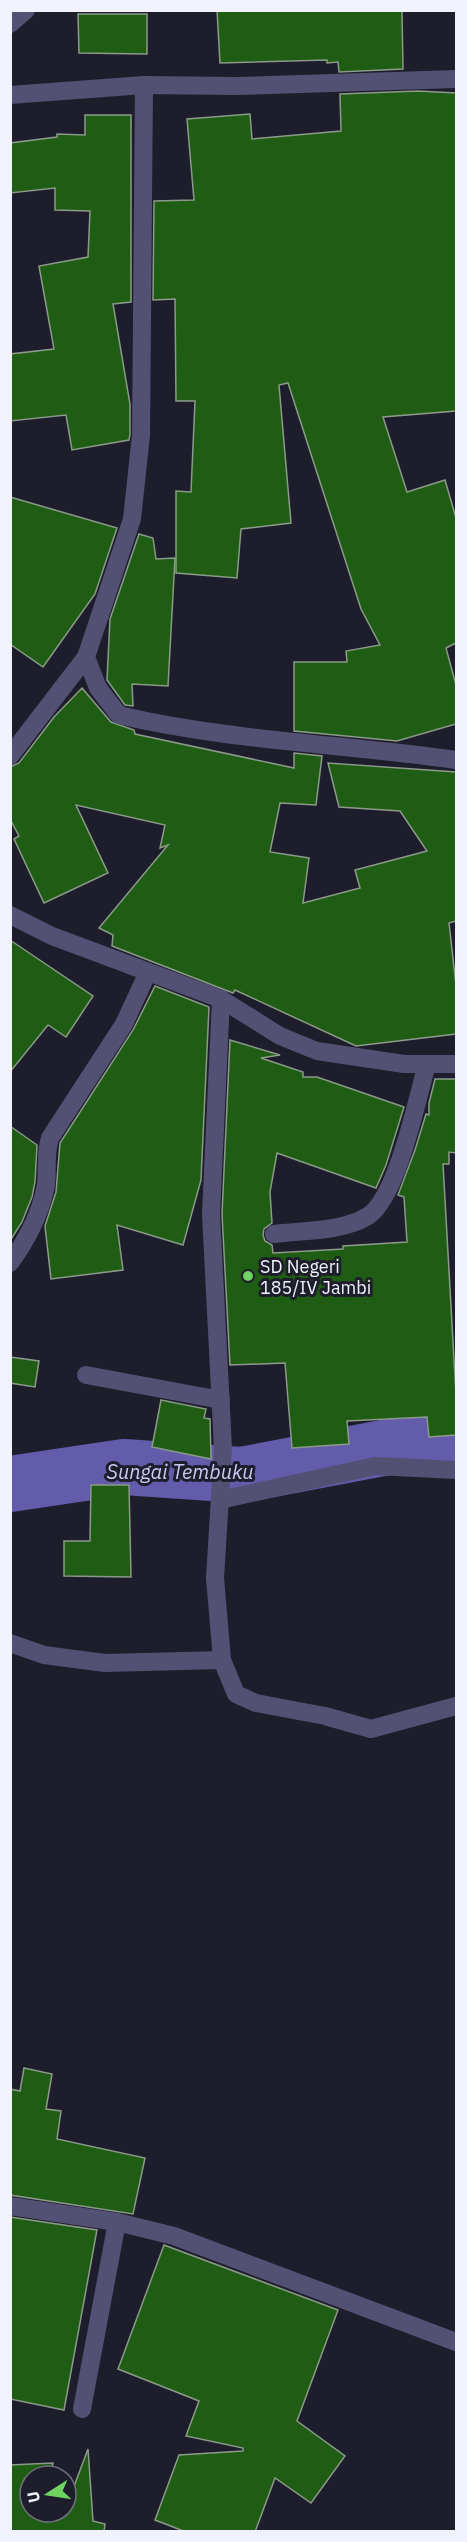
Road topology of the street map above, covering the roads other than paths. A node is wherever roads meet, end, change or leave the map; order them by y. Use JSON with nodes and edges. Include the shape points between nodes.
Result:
{"nodes":[{"id":1,"x":26,"y":10,"type":"edge"},
{"id":2,"x":10,"y":24,"type":"edge"},
{"id":3,"x":456,"y":79,"type":"edge"},
{"id":4,"x":144,"y":85,"type":"junction"},
{"id":5,"x":10,"y":95,"type":"edge"},
{"id":6,"x":86,"y":657,"type":"junction"},
{"id":7,"x":10,"y":756,"type":"edge"},
{"id":8,"x":456,"y":760,"type":"edge"},
{"id":9,"x":12,"y":917,"type":"edge"},
{"id":10,"x":148,"y":972,"type":"junction"},
{"id":11,"x":221,"y":999,"type":"junction"},
{"id":12,"x":427,"y":1064,"type":"junction"},
{"id":13,"x":456,"y":1064,"type":"edge"},
{"id":14,"x":274,"y":1234,"type":"dead end"},
{"id":15,"x":10,"y":1263,"type":"edge"},
{"id":16,"x":86,"y":1375,"type":"dead end"},
{"id":17,"x":221,"y":1400,"type":"junction"},
{"id":18,"x":456,"y":1470,"type":"edge"},
{"id":19,"x":220,"y":1491,"type":"junction"},
{"id":20,"x":10,"y":1643,"type":"edge"},
{"id":21,"x":222,"y":1660,"type":"junction"},
{"id":22,"x":456,"y":1706,"type":"edge"},
{"id":23,"x":10,"y":2206,"type":"edge"},
{"id":24,"x":117,"y":2222,"type":"junction"},
{"id":25,"x":456,"y":2342,"type":"edge"},
{"id":26,"x":82,"y":2409,"type":"dead end"}],
"edges":[{"from":1,"to":2,"type":"street"},
{"from":3,"to":4,"type":"street"},
{"from":4,"to":5,"type":"street"},
{"from":4,"to":6,"type":"street","via":[[140,445],[132,519]]},
{"from":6,"to":7,"type":"street"},
{"from":6,"to":8,"type":"street","via":[[98,688],[119,715],[175,728]]},
{"from":9,"to":10,"type":"street"},
{"from":10,"to":11,"type":"street"},
{"from":10,"to":15,"type":"street","via":[[124,1024],[50,1138],[45,1190],[27,1240]]},
{"from":11,"to":12,"type":"street","via":[[280,1036],[317,1052]]},
{"from":11,"to":17,"type":"street","via":[[211,1214]]},
{"from":12,"to":13,"type":"street"},
{"from":12,"to":14,"type":"street","via":[[396,1173],[383,1203],[369,1216],[346,1225]]},
{"from":16,"to":17,"type":"street"},
{"from":17,"to":19,"type":"street"},
{"from":18,"to":19,"type":"street","via":[[375,1466]]},
{"from":19,"to":21,"type":"street","via":[[215,1578]]},
{"from":20,"to":21,"type":"street","via":[[44,1655],[105,1664]]},
{"from":21,"to":22,"type":"street","via":[[236,1694],[256,1703],[371,1729]]},
{"from":23,"to":24,"type":"street"},
{"from":24,"to":25,"type":"street","via":[[174,2236]]},
{"from":24,"to":26,"type":"street"}]}
